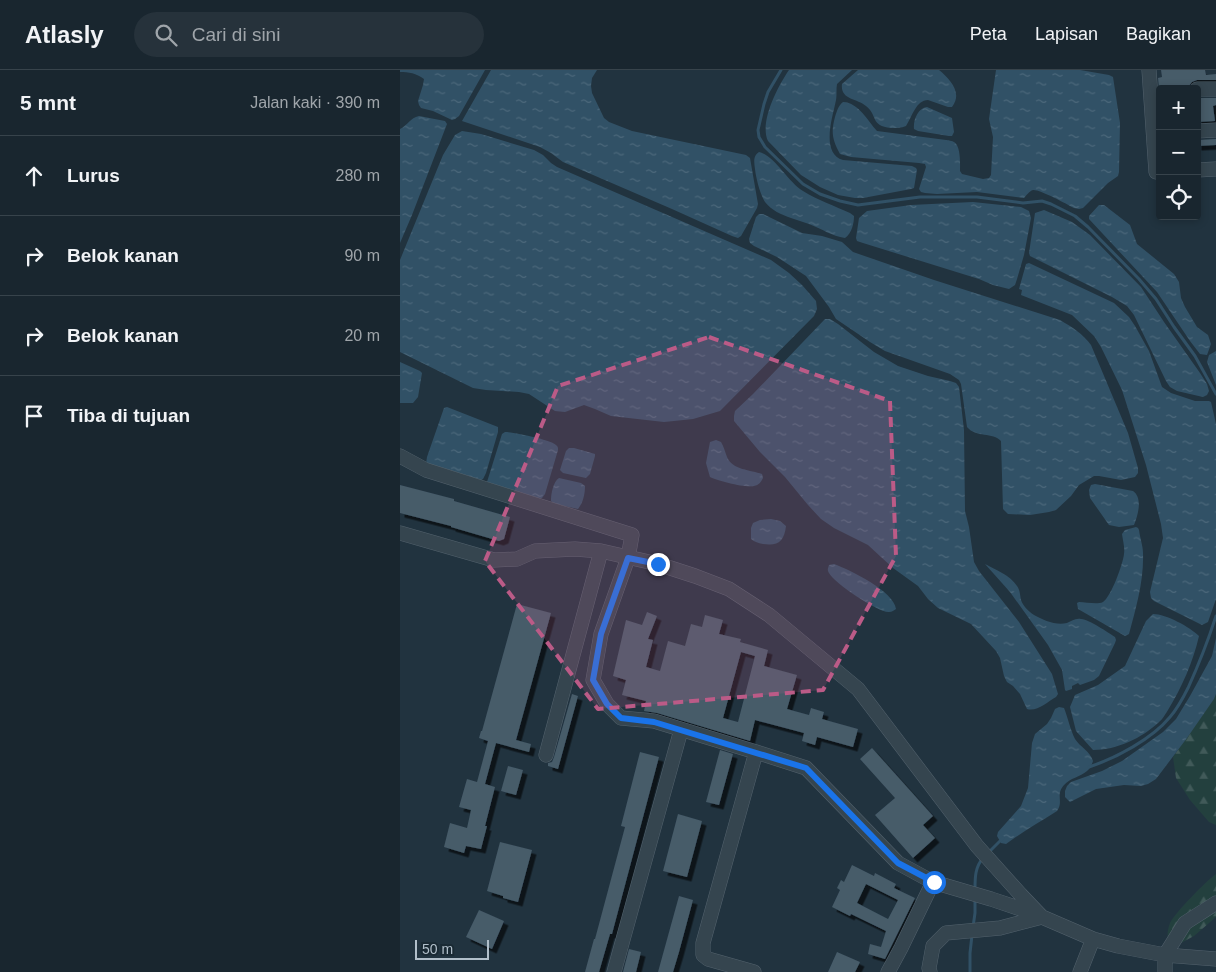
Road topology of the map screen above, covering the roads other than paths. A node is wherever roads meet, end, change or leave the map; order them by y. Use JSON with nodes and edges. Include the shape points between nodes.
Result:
{"nodes":[{"id":1,"x":1149,"y":70,"type":"edge"},
{"id":2,"x":1216,"y":88,"type":"edge"},
{"id":3,"x":1201,"y":89,"type":"edge"},
{"id":4,"x":1155,"y":90,"type":"edge"},
{"id":5,"x":1216,"y":130,"type":"edge"},
{"id":6,"x":1201,"y":131,"type":"edge"},
{"id":7,"x":1156,"y":134,"type":"edge"},
{"id":8,"x":1216,"y":169,"type":"edge"},
{"id":9,"x":1201,"y":170,"type":"edge"},
{"id":10,"x":400,"y":456,"type":"edge"},
{"id":11,"x":400,"y":533,"type":"edge"},
{"id":12,"x":601,"y":551,"type":"junction"},
{"id":13,"x":628,"y":558,"type":"junction"},
{"id":14,"x":681,"y":730,"type":"junction"},
{"id":15,"x":756,"y":752,"type":"junction"},
{"id":16,"x":546,"y":755,"type":"dead end"},
{"id":17,"x":939,"y":884,"type":"junction"},
{"id":18,"x":1216,"y":903,"type":"edge"},
{"id":19,"x":1042,"y":916,"type":"junction"},
{"id":20,"x":1092,"y":939,"type":"junction"},
{"id":21,"x":1165,"y":955,"type":"junction"},
{"id":22,"x":1216,"y":960,"type":"edge"},
{"id":23,"x":614,"y":972,"type":"edge"},
{"id":24,"x":754,"y":972,"type":"edge"},
{"id":25,"x":888,"y":972,"type":"edge"},
{"id":26,"x":930,"y":972,"type":"edge"},
{"id":27,"x":1080,"y":972,"type":"edge"},
{"id":28,"x":1165,"y":972,"type":"edge"}],
"edges":[{"from":1,"to":4,"type":"street"},
{"from":2,"to":3,"type":"street"},
{"from":4,"to":7,"type":"street"},
{"from":5,"to":6,"type":"street"},
{"from":8,"to":9,"type":"street"},
{"from":10,"to":13,"type":"street","via":[[426,470],[632,535]]},
{"from":11,"to":12,"type":"street","via":[[494,560],[517,559],[534,551]]},
{"from":12,"to":13,"type":"street"},
{"from":12,"to":16,"type":"street"},
{"from":13,"to":14,"type":"street","via":[[601,634],[593,680],[607,704],[621,718],[654,722]]},
{"from":13,"to":19,"type":"street","via":[[658,564],[729,589],[769,615],[858,689],[977,846]]},
{"from":14,"to":15,"type":"street"},
{"from":14,"to":23,"type":"street"},
{"from":15,"to":17,"type":"street","via":[[806,768],[898,863]]},
{"from":15,"to":24,"type":"street","via":[[703,943],[703,955],[708,959]]},
{"from":17,"to":19,"type":"street"},
{"from":17,"to":25,"type":"street"},
{"from":18,"to":21,"type":"street","via":[[1186,923]]},
{"from":19,"to":20,"type":"street"},
{"from":19,"to":26,"type":"street","via":[[1000,928],[946,932],[933,946]]},
{"from":20,"to":21,"type":"street"},
{"from":20,"to":27,"type":"street"},
{"from":21,"to":22,"type":"street"},
{"from":21,"to":28,"type":"street"}]}
